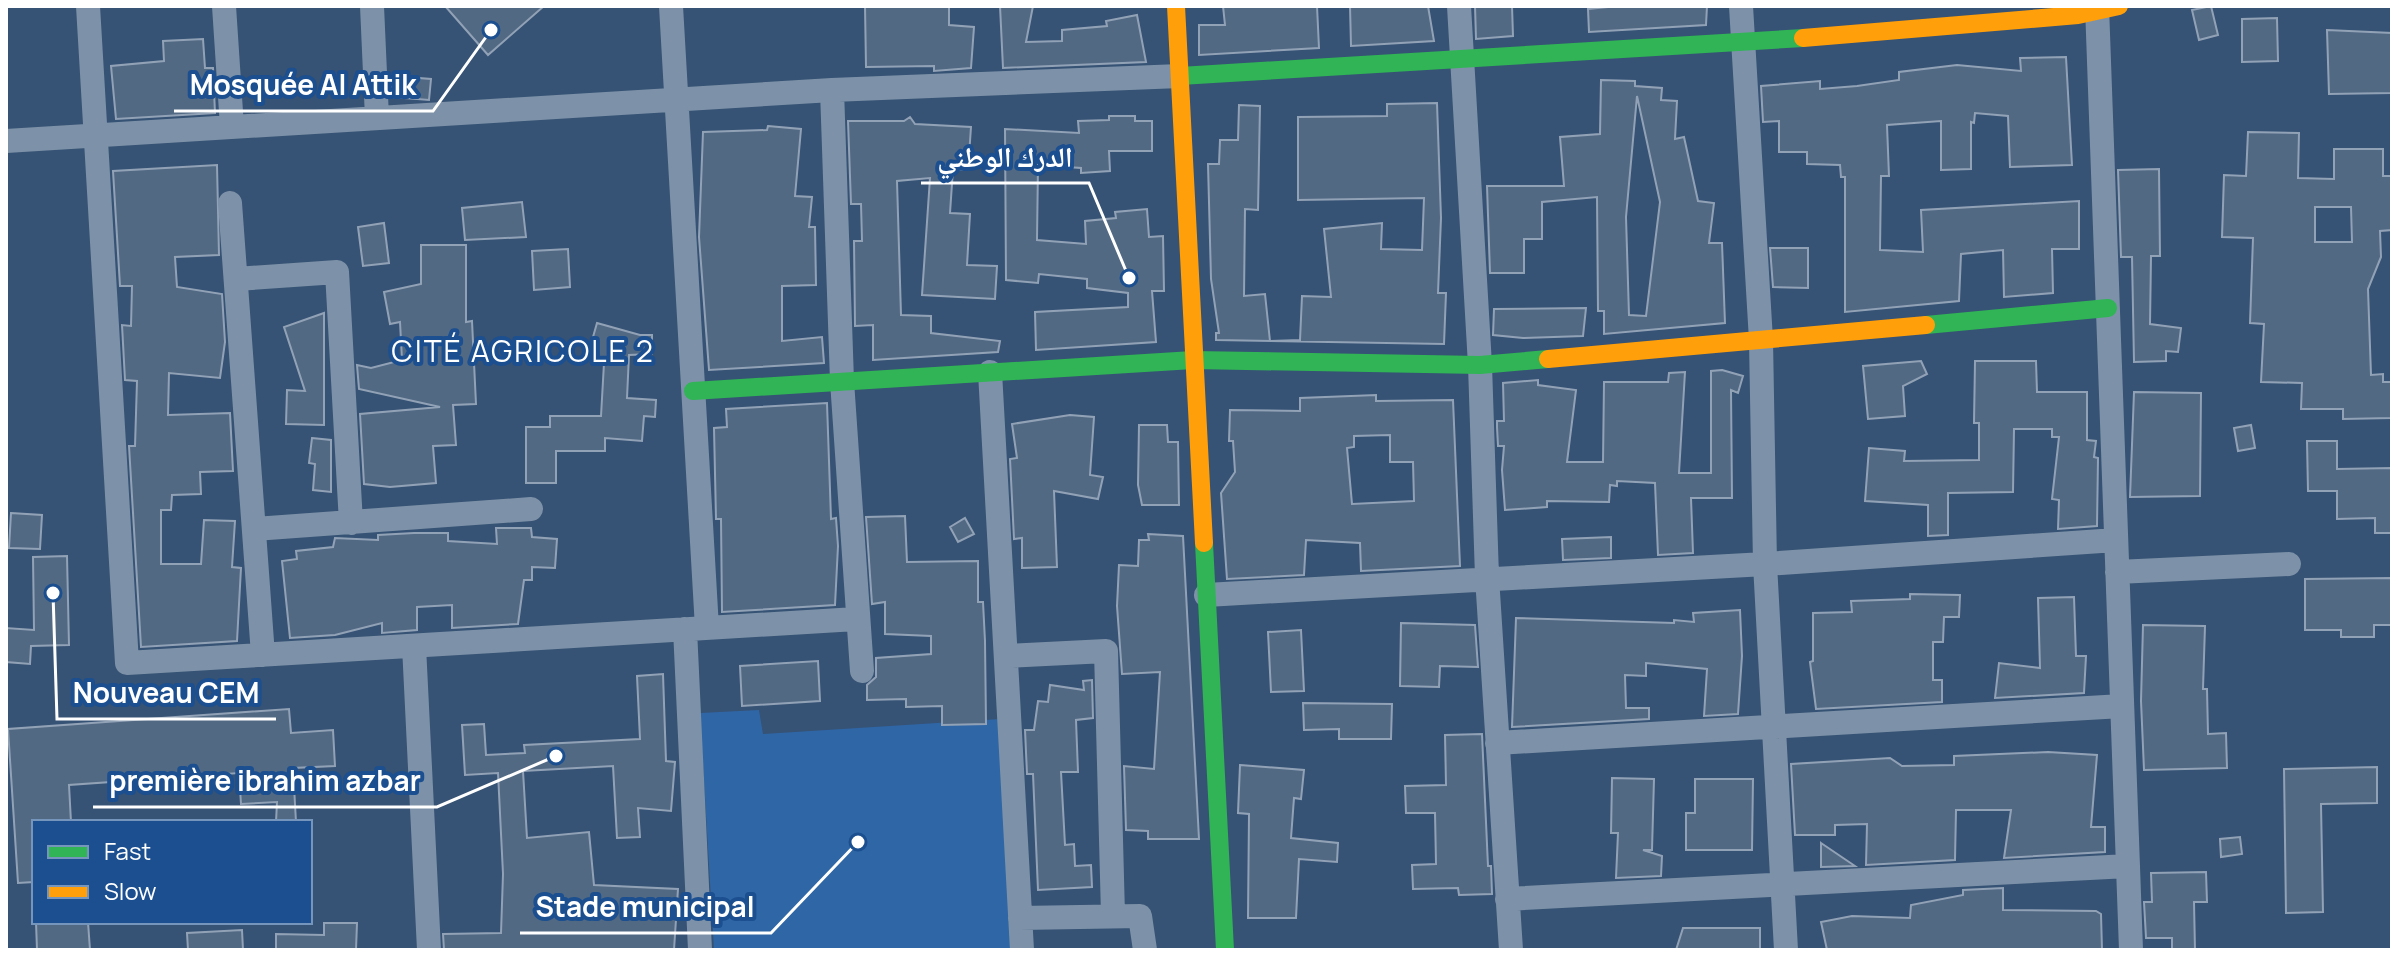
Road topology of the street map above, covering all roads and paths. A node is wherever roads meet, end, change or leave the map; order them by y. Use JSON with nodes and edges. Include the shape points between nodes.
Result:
{"nodes":[{"id":1,"x":88,"y":6,"type":"edge"},
{"id":2,"x":224,"y":6,"type":"edge"},
{"id":3,"x":372,"y":6,"type":"edge"},
{"id":4,"x":671,"y":6,"type":"edge"},
{"id":5,"x":1176,"y":6,"type":"edge"},
{"id":6,"x":1459,"y":6,"type":"edge"},
{"id":7,"x":1741,"y":6,"type":"edge"},
{"id":8,"x":2104,"y":8,"type":"edge"},
{"id":9,"x":1743,"y":43,"type":"junction"},
{"id":10,"x":1461,"y":62,"type":"junction"},
{"id":11,"x":1180,"y":76,"type":"junction"},
{"id":12,"x":832,"y":90,"type":"junction"},
{"id":13,"x":676,"y":99,"type":"junction"},
{"id":14,"x":377,"y":118,"type":"junction"},
{"id":15,"x":232,"y":127,"type":"junction"},
{"id":16,"x":96,"y":136,"type":"junction"},
{"id":17,"x":6,"y":141,"type":"edge"},
{"id":18,"x":230,"y":203,"type":"dead end"},
{"id":19,"x":236,"y":279,"type":"junction"},
{"id":20,"x":2108,"y":308,"type":"junction"},
{"id":21,"x":1761,"y":340,"type":"junction"},
{"id":22,"x":1193,"y":360,"type":"junction"},
{"id":23,"x":1480,"y":365,"type":"junction"},
{"id":24,"x":990,"y":372,"type":"junction"},
{"id":25,"x":842,"y":381,"type":"junction"},
{"id":26,"x":693,"y":391,"type":"junction"},
{"id":27,"x":531,"y":509,"type":"dead end"},
{"id":28,"x":351,"y":523,"type":"junction"},
{"id":29,"x":254,"y":529,"type":"junction"},
{"id":30,"x":2116,"y":540,"type":"junction"},
{"id":31,"x":1765,"y":564,"type":"junction"},
{"id":32,"x":2289,"y":564,"type":"dead end"},
{"id":33,"x":2117,"y":572,"type":"junction"},
{"id":34,"x":1487,"y":577,"type":"junction"},
{"id":35,"x":1206,"y":595,"type":"junction"},
{"id":36,"x":856,"y":619,"type":"junction"},
{"id":37,"x":696,"y":629,"type":"junction"},
{"id":38,"x":414,"y":646,"type":"junction"},
{"id":39,"x":263,"y":655,"type":"junction"},
{"id":40,"x":1006,"y":656,"type":"junction"},
{"id":41,"x":862,"y":671,"type":"dead end"},
{"id":42,"x":2122,"y":706,"type":"junction"},
{"id":43,"x":1774,"y":727,"type":"junction"},
{"id":44,"x":1497,"y":743,"type":"junction"},
{"id":45,"x":2128,"y":866,"type":"junction"},
{"id":46,"x":1783,"y":882,"type":"junction"},
{"id":47,"x":1507,"y":899,"type":"junction"},
{"id":48,"x":1113,"y":915,"type":"junction"},
{"id":49,"x":1020,"y":918,"type":"junction"},
{"id":50,"x":429,"y":950,"type":"edge"},
{"id":51,"x":700,"y":950,"type":"edge"},
{"id":52,"x":1022,"y":950,"type":"edge"},
{"id":53,"x":1145,"y":950,"type":"edge"},
{"id":54,"x":1225,"y":950,"type":"edge"},
{"id":55,"x":1511,"y":950,"type":"edge"},
{"id":56,"x":1786,"y":950,"type":"edge"},
{"id":57,"x":2131,"y":950,"type":"edge"}],
"edges":[{"from":1,"to":16,"type":"street"},
{"from":2,"to":15,"type":"street"},
{"from":3,"to":14,"type":"street"},
{"from":4,"to":13,"type":"street"},
{"from":5,"to":11,"type":"main road"},
{"from":6,"to":10,"type":"street"},
{"from":7,"to":9,"type":"street"},
{"from":8,"to":9,"type":"main road"},
{"from":8,"to":20,"type":"street"},
{"from":9,"to":10,"type":"main road"},
{"from":9,"to":21,"type":"street"},
{"from":10,"to":11,"type":"main road"},
{"from":10,"to":23,"type":"street"},
{"from":11,"to":12,"type":"street"},
{"from":11,"to":22,"type":"main road"},
{"from":12,"to":13,"type":"street"},
{"from":12,"to":25,"type":"street"},
{"from":13,"to":14,"type":"street"},
{"from":13,"to":26,"type":"street"},
{"from":14,"to":15,"type":"street"},
{"from":15,"to":16,"type":"street"},
{"from":16,"to":17,"type":"street"},
{"from":16,"to":39,"type":"street","via":[[127,663]]},
{"from":18,"to":19,"type":"street"},
{"from":19,"to":28,"type":"street","via":[[337,272]]},
{"from":19,"to":29,"type":"street"},
{"from":20,"to":21,"type":"main road"},
{"from":20,"to":30,"type":"street"},
{"from":21,"to":23,"type":"main road"},
{"from":21,"to":31,"type":"street"},
{"from":22,"to":23,"type":"main road"},
{"from":22,"to":24,"type":"main road"},
{"from":22,"to":35,"type":"main road"},
{"from":23,"to":34,"type":"street"},
{"from":24,"to":25,"type":"main road"},
{"from":24,"to":40,"type":"street"},
{"from":25,"to":26,"type":"main road"},
{"from":25,"to":36,"type":"street"},
{"from":26,"to":37,"type":"street"},
{"from":27,"to":28,"type":"street"},
{"from":28,"to":29,"type":"street"},
{"from":29,"to":39,"type":"street"},
{"from":30,"to":31,"type":"street"},
{"from":30,"to":33,"type":"street"},
{"from":31,"to":34,"type":"street"},
{"from":31,"to":43,"type":"street"},
{"from":32,"to":33,"type":"street"},
{"from":33,"to":42,"type":"street"},
{"from":34,"to":35,"type":"street"},
{"from":34,"to":44,"type":"street"},
{"from":35,"to":54,"type":"main road"},
{"from":36,"to":37,"type":"street"},
{"from":36,"to":41,"type":"street"},
{"from":37,"to":38,"type":"street"},
{"from":37,"to":51,"type":"street"},
{"from":38,"to":39,"type":"street"},
{"from":38,"to":50,"type":"street"},
{"from":40,"to":48,"type":"street","via":[[1106,651]]},
{"from":40,"to":49,"type":"street"},
{"from":42,"to":43,"type":"street"},
{"from":42,"to":45,"type":"street"},
{"from":43,"to":44,"type":"street"},
{"from":43,"to":46,"type":"street"},
{"from":44,"to":47,"type":"street"},
{"from":45,"to":46,"type":"street"},
{"from":45,"to":57,"type":"street"},
{"from":46,"to":47,"type":"street"},
{"from":46,"to":56,"type":"street"},
{"from":47,"to":55,"type":"street"},
{"from":48,"to":49,"type":"street"},
{"from":48,"to":53,"type":"street","via":[[1140,916]]},
{"from":49,"to":52,"type":"street"}]}
